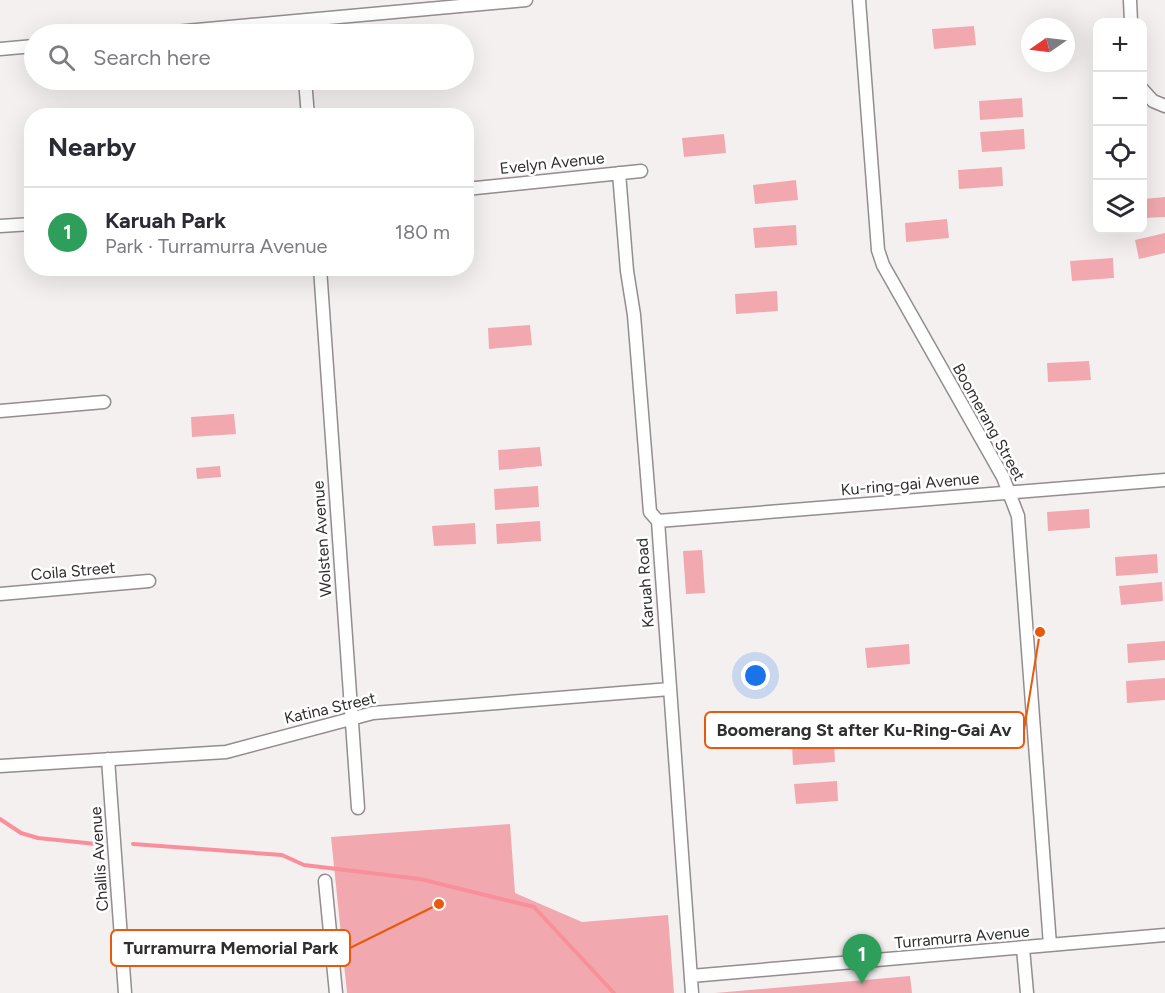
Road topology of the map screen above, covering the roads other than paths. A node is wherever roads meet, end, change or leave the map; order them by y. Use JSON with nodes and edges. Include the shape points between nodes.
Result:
{"nodes":[{"id":1,"x":526,"y":0,"type":"edge"},
{"id":2,"x":859,"y":0,"type":"edge"},
{"id":3,"x":1130,"y":0,"type":"edge"},
{"id":4,"x":1131,"y":18,"type":"edge"},
{"id":5,"x":300,"y":21,"type":"junction"},
{"id":6,"x":266,"y":24,"type":"edge"},
{"id":7,"x":300,"y":24,"type":"edge"},
{"id":8,"x":24,"y":46,"type":"edge"},
{"id":9,"x":0,"y":49,"type":"edge"},
{"id":10,"x":306,"y":90,"type":"edge"},
{"id":11,"x":1147,"y":94,"type":"edge"},
{"id":12,"x":1165,"y":106,"type":"edge"},
{"id":13,"x":307,"y":108,"type":"edge"},
{"id":14,"x":641,"y":171,"type":"dead end"},
{"id":15,"x":619,"y":173,"type":"junction"},
{"id":16,"x":474,"y":188,"type":"edge"},
{"id":17,"x":24,"y":224,"type":"edge"},
{"id":18,"x":0,"y":226,"type":"edge"},
{"id":19,"x":321,"y":276,"type":"edge"},
{"id":20,"x":105,"y":402,"type":"dead end"},
{"id":21,"x":0,"y":411,"type":"edge"},
{"id":22,"x":1165,"y":480,"type":"edge"},
{"id":23,"x":1010,"y":493,"type":"junction"},
{"id":24,"x":657,"y":521,"type":"junction"},
{"id":25,"x":148,"y":581,"type":"dead end"},
{"id":26,"x":0,"y":594,"type":"edge"},
{"id":27,"x":670,"y":689,"type":"junction"},
{"id":28,"x":351,"y":717,"type":"junction"},
{"id":29,"x":108,"y":759,"type":"junction"},
{"id":30,"x":0,"y":766,"type":"edge"},
{"id":31,"x":358,"y":808,"type":"dead end"},
{"id":32,"x":325,"y":881,"type":"dead end"},
{"id":33,"x":1165,"y":935,"type":"edge"},
{"id":34,"x":1050,"y":945,"type":"junction"},
{"id":35,"x":1023,"y":948,"type":"junction"},
{"id":36,"x":691,"y":976,"type":"junction"},
{"id":37,"x":125,"y":993,"type":"edge"},
{"id":38,"x":336,"y":993,"type":"edge"},
{"id":39,"x":692,"y":993,"type":"edge"},
{"id":40,"x":1027,"y":993,"type":"edge"}],
"edges":[{"from":1,"to":5,"type":"street"},
{"from":2,"to":23,"type":"street","name":"Boomerang Street","via":[[878,250]]},
{"from":3,"to":4,"type":"street"},
{"from":5,"to":6,"type":"street"},
{"from":5,"to":7,"type":"street"},
{"from":8,"to":9,"type":"street"},
{"from":10,"to":13,"type":"street"},
{"from":11,"to":12,"type":"street","via":[[1153,102]]},
{"from":14,"to":15,"type":"street","name":"Evelyn Avenue"},
{"from":15,"to":16,"type":"street","name":"Evelyn Avenue"},
{"from":15,"to":24,"type":"street","name":"Karuah Road","via":[[650,512]]},
{"from":17,"to":18,"type":"street"},
{"from":19,"to":28,"type":"street","name":"Wolsten Avenue"},
{"from":20,"to":21,"type":"street"},
{"from":22,"to":23,"type":"street","name":"Ku-ring-gai Avenue"},
{"from":23,"to":24,"type":"street","name":"Ku-ring-gai Avenue"},
{"from":23,"to":34,"type":"street","name":"Boomerang Street","via":[[1018,516]]},
{"from":24,"to":27,"type":"street","name":"Karuah Road"},
{"from":25,"to":26,"type":"street","name":"Coila Street"},
{"from":27,"to":28,"type":"street","name":"Katina Street"},
{"from":27,"to":36,"type":"street","name":"Karuah Road"},
{"from":28,"to":29,"type":"street","name":"Katina Street","via":[[226,752]]},
{"from":28,"to":31,"type":"street","name":"Wolsten Avenue"},
{"from":29,"to":30,"type":"street","name":"Katina Street"},
{"from":29,"to":37,"type":"street","name":"Challis Avenue"},
{"from":32,"to":38,"type":"street"},
{"from":33,"to":34,"type":"street","name":"Turramurra Avenue"},
{"from":34,"to":35,"type":"street","name":"Turramurra Avenue"},
{"from":35,"to":36,"type":"street","name":"Turramurra Avenue"},
{"from":35,"to":40,"type":"street"},
{"from":36,"to":39,"type":"street","name":"Karuah Road"}]}
